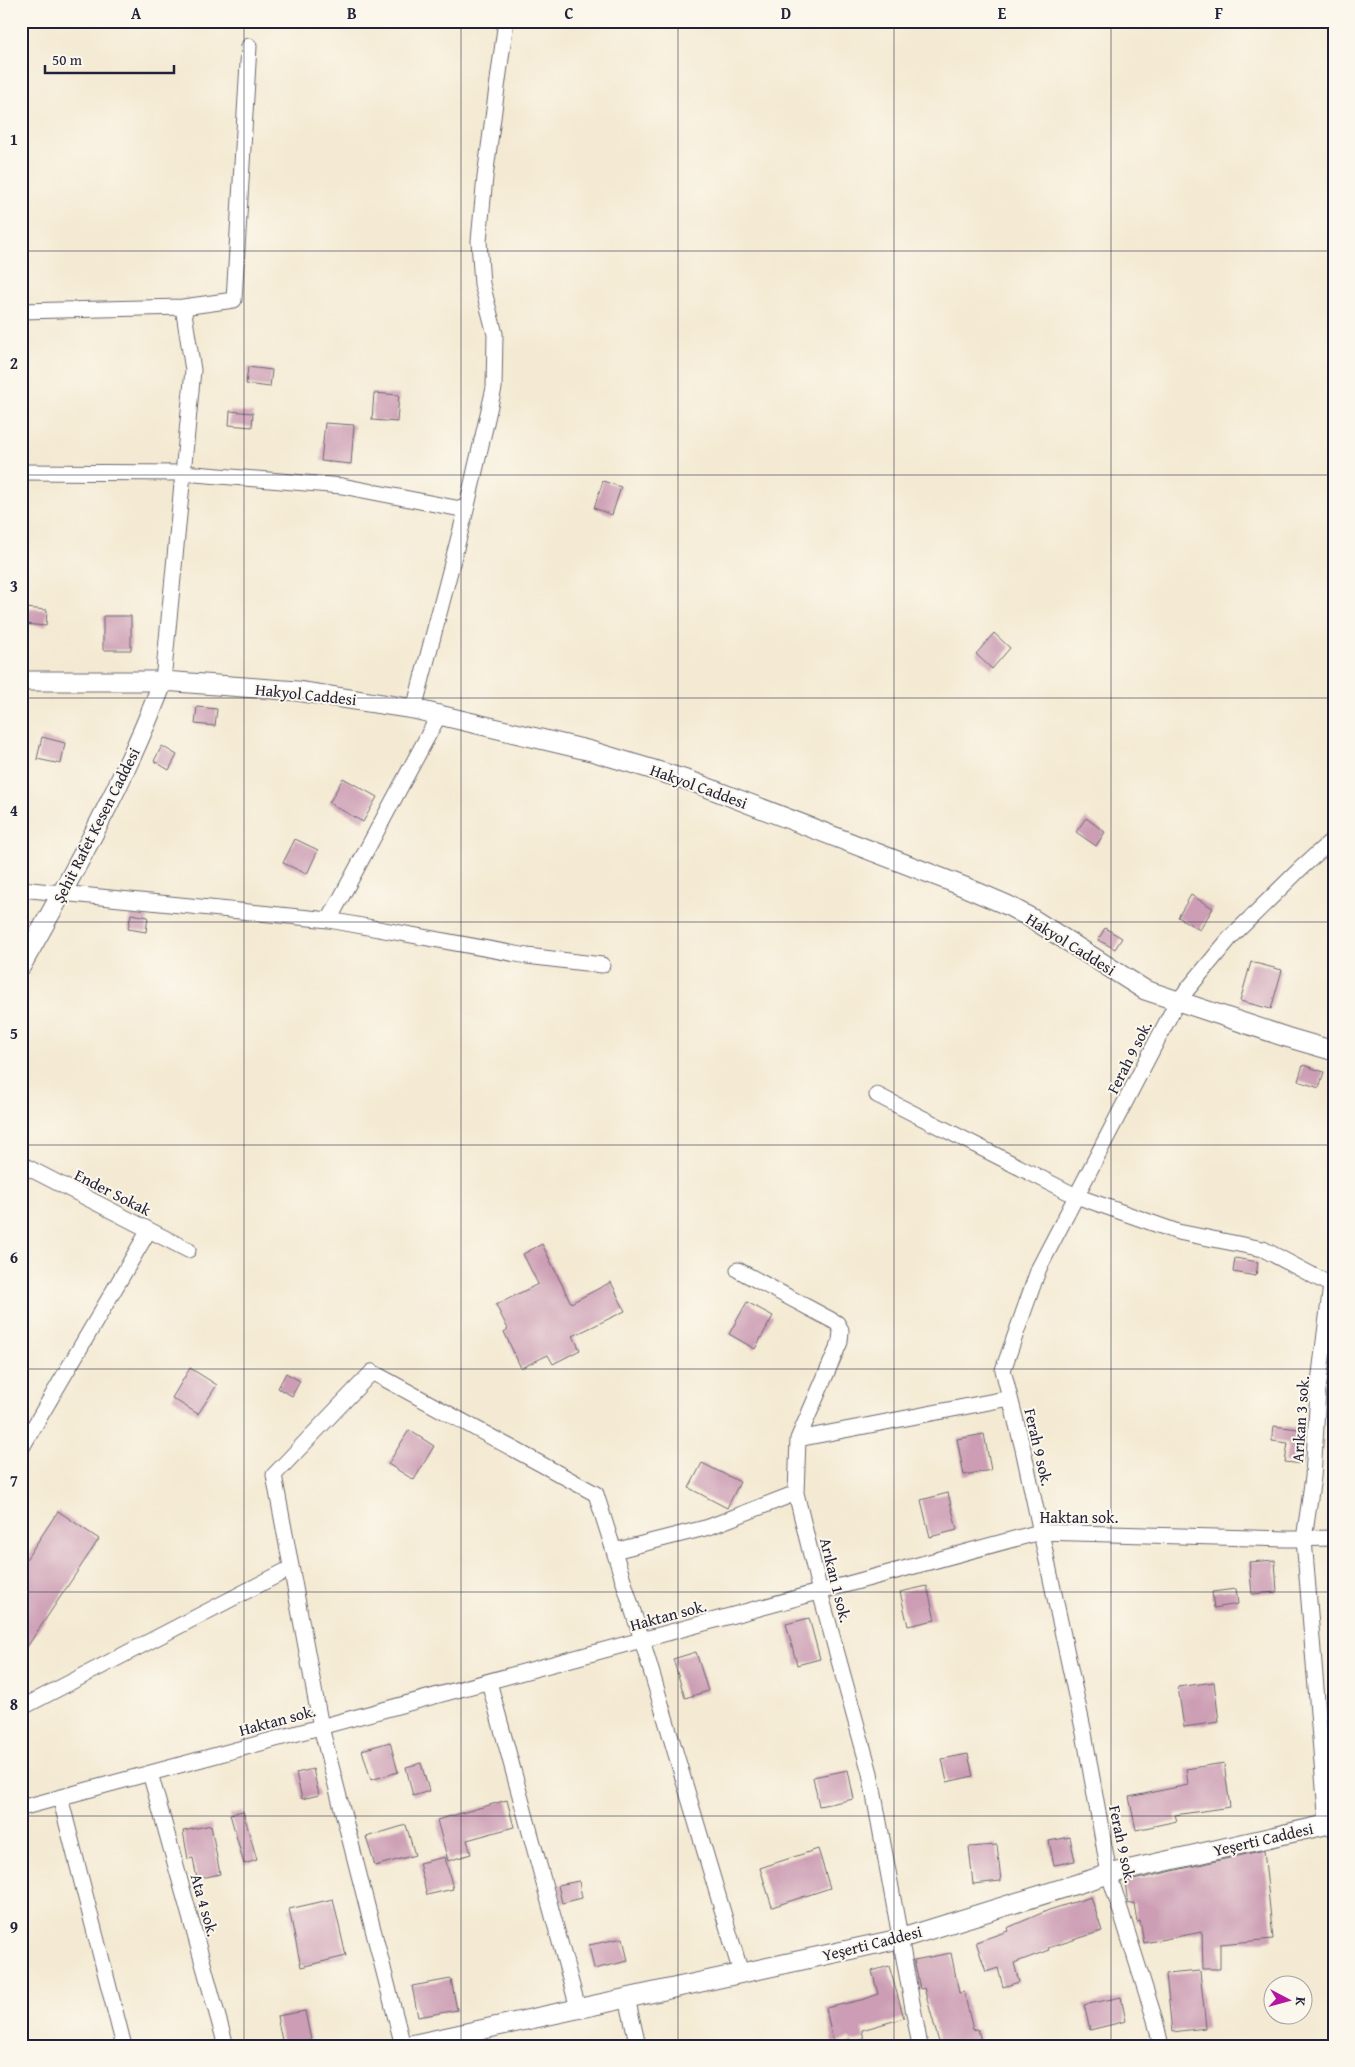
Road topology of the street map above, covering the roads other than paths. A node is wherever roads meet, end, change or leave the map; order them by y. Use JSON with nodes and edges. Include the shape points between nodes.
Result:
{"nodes":[{"id":1,"x":506,"y":21,"type":"edge"},
{"id":2,"x":249,"y":46,"type":"dead end"},
{"id":3,"x":183,"y":307,"type":"junction"},
{"id":4,"x":21,"y":311,"type":"edge"},
{"id":5,"x":21,"y":472,"type":"edge"},
{"id":6,"x":183,"y":473,"type":"junction"},
{"id":7,"x":466,"y":510,"type":"junction"},
{"id":8,"x":21,"y":681,"type":"edge"},
{"id":9,"x":163,"y":681,"type":"junction"},
{"id":10,"x":414,"y":709,"type":"junction"},
{"id":11,"x":439,"y":714,"type":"junction"},
{"id":12,"x":1334,"y":838,"type":"edge"},
{"id":13,"x":21,"y":889,"type":"edge"},
{"id":14,"x":63,"y":892,"type":"junction"},
{"id":15,"x":329,"y":920,"type":"junction"},
{"id":16,"x":602,"y":965,"type":"dead end"},
{"id":17,"x":21,"y":966,"type":"edge"},
{"id":18,"x":1177,"y":1002,"type":"junction"},
{"id":19,"x":1334,"y":1051,"type":"edge"},
{"id":20,"x":877,"y":1095,"type":"dead end"},
{"id":21,"x":21,"y":1164,"type":"edge"},
{"id":22,"x":1076,"y":1196,"type":"junction"},
{"id":23,"x":149,"y":1230,"type":"junction"},
{"id":24,"x":188,"y":1250,"type":"dead end"},
{"id":25,"x":738,"y":1270,"type":"dead end"},
{"id":26,"x":1010,"y":1398,"type":"junction"},
{"id":27,"x":25,"y":1433,"type":"edge"},
{"id":28,"x":798,"y":1439,"type":"junction"},
{"id":29,"x":21,"y":1449,"type":"edge"},
{"id":30,"x":796,"y":1493,"type":"junction"},
{"id":31,"x":1040,"y":1532,"type":"junction"},
{"id":32,"x":1334,"y":1538,"type":"edge"},
{"id":33,"x":1304,"y":1539,"type":"junction"},
{"id":34,"x":614,"y":1550,"type":"junction"},
{"id":35,"x":291,"y":1568,"type":"junction"},
{"id":36,"x":820,"y":1592,"type":"junction"},
{"id":37,"x":642,"y":1640,"type":"junction"},
{"id":38,"x":489,"y":1682,"type":"junction"},
{"id":39,"x":21,"y":1708,"type":"edge"},
{"id":40,"x":321,"y":1727,"type":"junction"},
{"id":41,"x":150,"y":1773,"type":"junction"},
{"id":42,"x":60,"y":1797,"type":"junction"},
{"id":43,"x":21,"y":1808,"type":"edge"},
{"id":44,"x":1330,"y":1824,"type":"edge"},
{"id":45,"x":1109,"y":1874,"type":"junction"},
{"id":46,"x":899,"y":1939,"type":"junction"},
{"id":47,"x":741,"y":1973,"type":"junction"},
{"id":48,"x":627,"y":1998,"type":"junction"},
{"id":49,"x":578,"y":2008,"type":"junction"},
{"id":50,"x":466,"y":2039,"type":"edge"},
{"id":51,"x":124,"y":2046,"type":"edge"},
{"id":52,"x":226,"y":2046,"type":"edge"},
{"id":53,"x":404,"y":2046,"type":"edge"},
{"id":54,"x":638,"y":2046,"type":"edge"},
{"id":55,"x":920,"y":2046,"type":"edge"},
{"id":56,"x":1161,"y":2046,"type":"edge"}],
"edges":[{"from":1,"to":7,"type":"street","via":[[478,241],[482,284],[496,334],[494,388]]},
{"from":2,"to":3,"type":"street","via":[[234,300]]},
{"from":3,"to":4,"type":"street"},
{"from":3,"to":6,"type":"street","via":[[193,370]]},
{"from":5,"to":6,"type":"street"},
{"from":6,"to":7,"type":"street","via":[[342,486]]},
{"from":6,"to":9,"type":"street"},
{"from":7,"to":10,"type":"street"},
{"from":8,"to":9,"type":"street","name":"Hakyol Caddesi"},
{"from":9,"to":10,"type":"street","name":"Hakyol Caddesi","via":[[297,691]]},
{"from":9,"to":14,"type":"street","name":"Şehit Rafet Kesen Caddesi","via":[[136,746]]},
{"from":10,"to":11,"type":"street","name":"Hakyol Caddesi"},
{"from":11,"to":15,"type":"street"},
{"from":11,"to":18,"type":"street","name":"Hakyol Caddesi","via":[[652,768],[965,887],[1031,918],[1145,990]]},
{"from":12,"to":18,"type":"street","name":"Ferah 9 sok.","via":[[1230,938]]},
{"from":13,"to":14,"type":"street"},
{"from":14,"to":15,"type":"street"},
{"from":14,"to":17,"type":"street","name":"Şehit Rafet Kesen Caddesi"},
{"from":15,"to":16,"type":"street","via":[[527,956]]},
{"from":18,"to":19,"type":"street","name":"Hakyol Caddesi"},
{"from":18,"to":22,"type":"street","name":"Ferah 9 sok."},
{"from":20,"to":22,"type":"street"},
{"from":21,"to":23,"type":"street","name":"Ender Sokak"},
{"from":22,"to":26,"type":"street","name":"Ferah 9 sok.","via":[[1039,1268],[1003,1370]]},
{"from":22,"to":33,"type":"street","name":"Arıkan 3 sok.","via":[[1178,1232],[1263,1249],[1331,1285]]},
{"from":23,"to":24,"type":"street","name":"Ender Sokak"},
{"from":23,"to":27,"type":"street"},
{"from":25,"to":28,"type":"street","via":[[837,1323],[841,1330],[840,1342]]},
{"from":26,"to":28,"type":"street"},
{"from":26,"to":31,"type":"street","name":"Ferah 9 sok."},
{"from":27,"to":29,"type":"street"},
{"from":28,"to":30,"type":"street","name":"Arıkan 1 sok."},
{"from":30,"to":34,"type":"street","via":[[709,1527]]},
{"from":30,"to":36,"type":"street","name":"Arıkan 1 sok."},
{"from":31,"to":33,"type":"street","name":"Haktan sok."},
{"from":31,"to":36,"type":"street","name":"Haktan sok."},
{"from":31,"to":45,"type":"street","name":"Ferah 9 sok.","via":[[1084,1733]]},
{"from":32,"to":33,"type":"street","name":"Haktan sok."},
{"from":33,"to":44,"type":"street","name":"Arıkan 3 sok."},
{"from":34,"to":35,"type":"street","via":[[596,1494],[372,1372],[274,1475]]},
{"from":34,"to":37,"type":"street"},
{"from":35,"to":39,"type":"street"},
{"from":35,"to":40,"type":"street"},
{"from":36,"to":37,"type":"street","name":"Haktan sok."},
{"from":36,"to":46,"type":"street","name":"Arıkan 1 sok.","via":[[870,1773]]},
{"from":37,"to":38,"type":"street","name":"Haktan sok."},
{"from":37,"to":47,"type":"street"},
{"from":38,"to":40,"type":"street","name":"Haktan sok."},
{"from":38,"to":49,"type":"street"},
{"from":40,"to":41,"type":"street","name":"Haktan sok."},
{"from":40,"to":53,"type":"street"},
{"from":41,"to":42,"type":"street","name":"Haktan sok."},
{"from":41,"to":52,"type":"street","name":"Ata 4 sok."},
{"from":42,"to":43,"type":"street","name":"Haktan sok."},
{"from":42,"to":51,"type":"street"},
{"from":44,"to":45,"type":"street","name":"Yeşerti Caddesi"},
{"from":45,"to":46,"type":"street","name":"Yeşerti Caddesi"},
{"from":45,"to":56,"type":"street","name":"Ferah 9 sok."},
{"from":46,"to":47,"type":"street","name":"Yeşerti Caddesi"},
{"from":46,"to":55,"type":"street","name":"Arıkan 1 sok."},
{"from":47,"to":48,"type":"street","name":"Yeşerti Caddesi"},
{"from":48,"to":49,"type":"street","name":"Yeşerti Caddesi"},
{"from":48,"to":54,"type":"street"},
{"from":49,"to":50,"type":"street","name":"Yeşerti Caddesi"},
{"from":50,"to":53,"type":"street","name":"Yeşerti Caddesi"}]}
